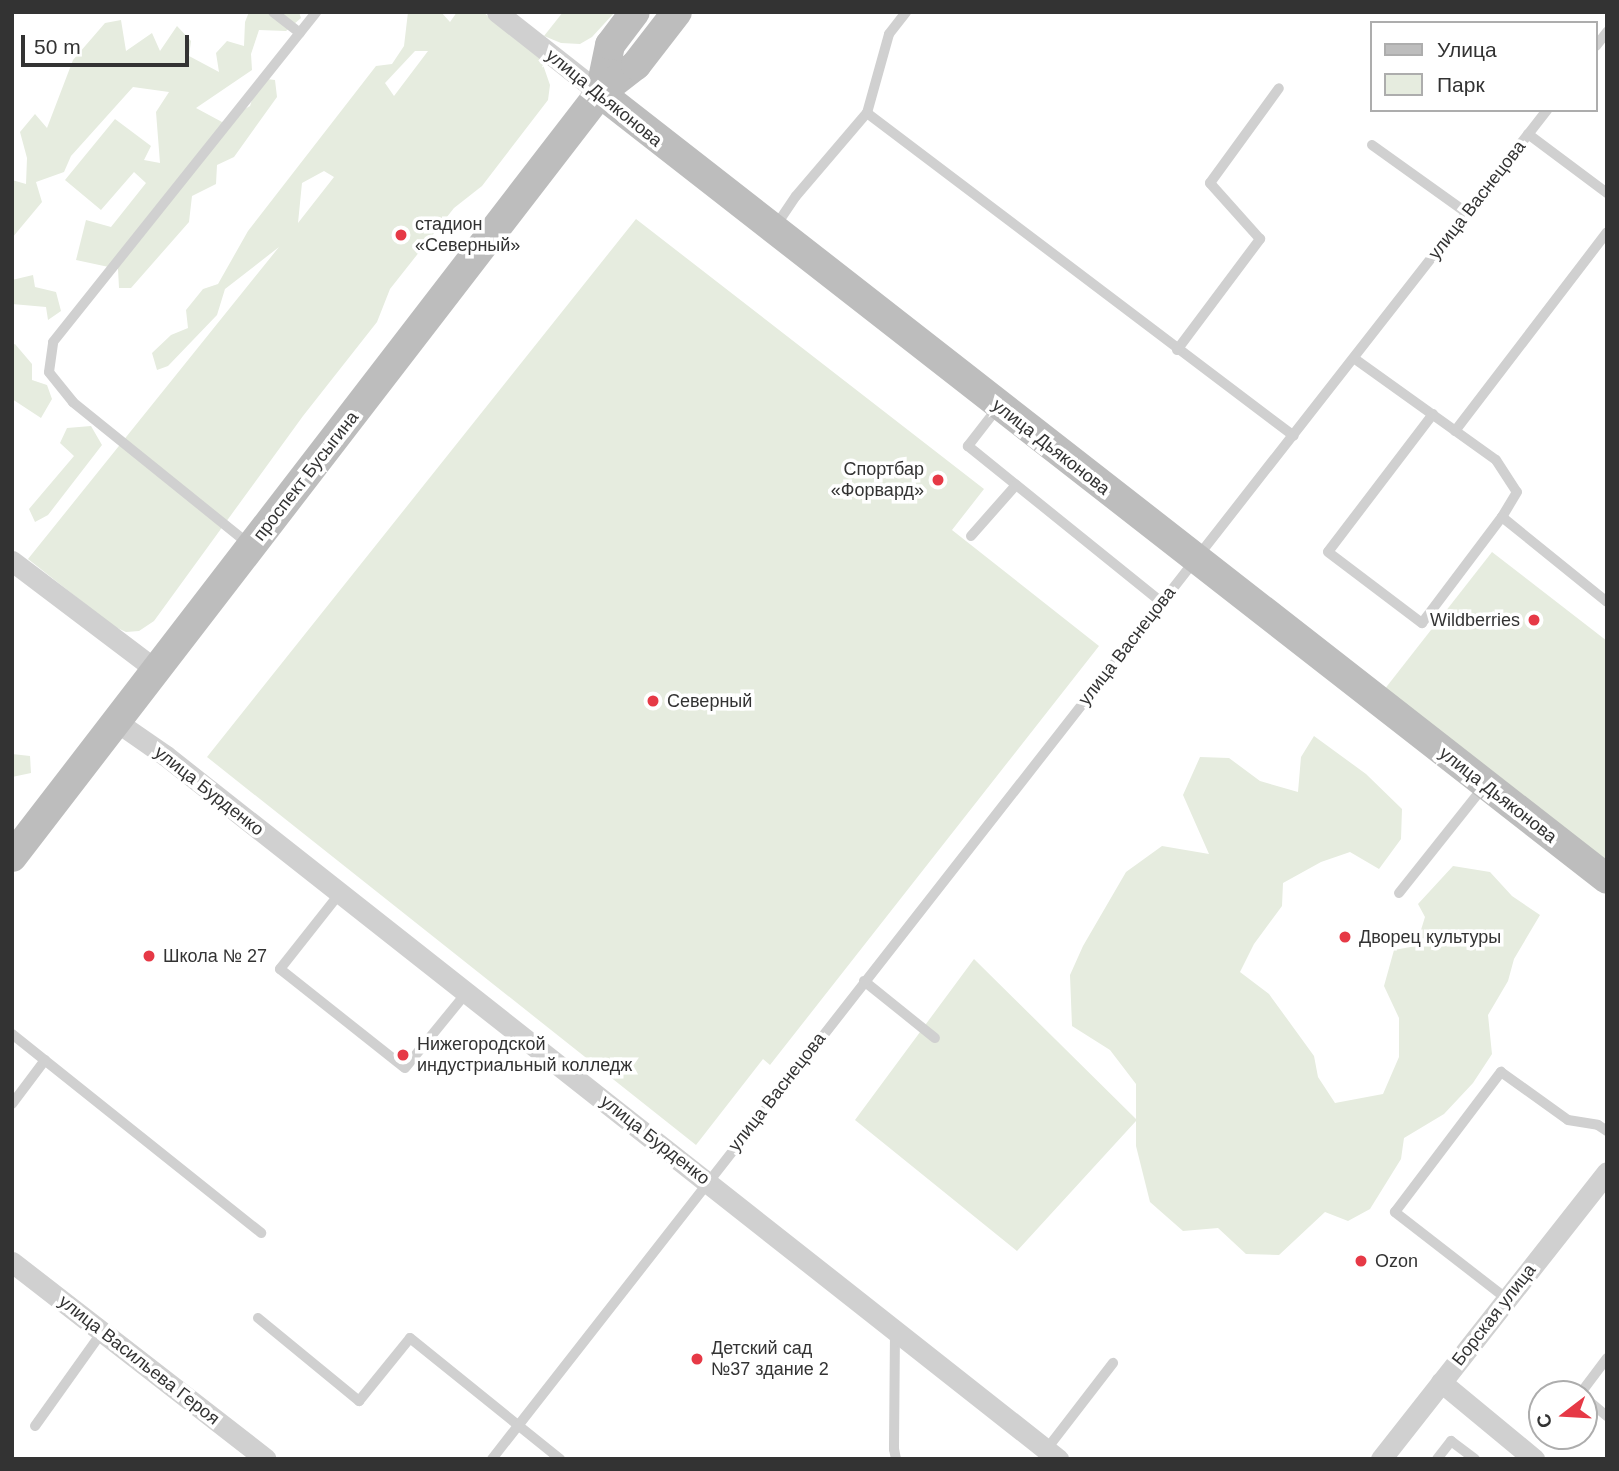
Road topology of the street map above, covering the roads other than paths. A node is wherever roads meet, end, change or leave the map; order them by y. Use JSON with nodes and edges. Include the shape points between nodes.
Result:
{"nodes":[{"id":1,"x":273,"y":12,"type":"edge"},
{"id":2,"x":316,"y":12,"type":"edge"},
{"id":3,"x":497,"y":12,"type":"edge"},
{"id":4,"x":635,"y":12,"type":"edge"},
{"id":5,"x":677,"y":12,"type":"edge"},
{"id":6,"x":906,"y":12,"type":"edge"},
{"id":7,"x":300,"y":33,"type":"junction"},
{"id":8,"x":1279,"y":88,"type":"dead end"},
{"id":9,"x":600,"y":93,"type":"junction"},
{"id":10,"x":1545,"y":112,"type":"edge"},
{"id":11,"x":867,"y":113,"type":"junction"},
{"id":12,"x":1528,"y":134,"type":"junction"},
{"id":13,"x":1372,"y":145,"type":"dead end"},
{"id":14,"x":1607,"y":193,"type":"edge"},
{"id":15,"x":1467,"y":214,"type":"junction"},
{"id":16,"x":774,"y":229,"type":"junction"},
{"id":17,"x":1607,"y":232,"type":"edge"},
{"id":18,"x":1177,"y":350,"type":"junction"},
{"id":19,"x":1355,"y":359,"type":"junction"},
{"id":20,"x":999,"y":406,"type":"junction"},
{"id":21,"x":1433,"y":414,"type":"junction"},
{"id":22,"x":1455,"y":430,"type":"junction"},
{"id":23,"x":1294,"y":436,"type":"junction"},
{"id":24,"x":1016,"y":485,"type":"junction"},
{"id":25,"x":1502,"y":517,"type":"junction"},
{"id":26,"x":971,"y":536,"type":"dead end"},
{"id":27,"x":252,"y":546,"type":"junction"},
{"id":28,"x":1194,"y":560,"type":"junction"},
{"id":29,"x":12,"y":561,"type":"edge"},
{"id":30,"x":1161,"y":602,"type":"junction"},
{"id":31,"x":1607,"y":602,"type":"edge"},
{"id":32,"x":156,"y":670,"type":"junction"},
{"id":33,"x":117,"y":722,"type":"junction"},
{"id":34,"x":1485,"y":785,"type":"junction"},
{"id":35,"x":12,"y":858,"type":"edge"},
{"id":36,"x":1607,"y":879,"type":"edge"},
{"id":37,"x":1399,"y":892,"type":"dead end"},
{"id":38,"x":340,"y":893,"type":"junction"},
{"id":39,"x":864,"y":981,"type":"junction"},
{"id":40,"x":467,"y":992,"type":"junction"},
{"id":41,"x":12,"y":1034,"type":"edge"},
{"id":42,"x":935,"y":1038,"type":"dead end"},
{"id":43,"x":45,"y":1060,"type":"junction"},
{"id":44,"x":12,"y":1104,"type":"edge"},
{"id":45,"x":1607,"y":1130,"type":"edge"},
{"id":46,"x":1604,"y":1180,"type":"edge"},
{"id":47,"x":707,"y":1182,"type":"junction"},
{"id":48,"x":261,"y":1233,"type":"dead end"},
{"id":49,"x":12,"y":1262,"type":"edge"},
{"id":50,"x":1507,"y":1299,"type":"junction"},
{"id":51,"x":258,"y":1318,"type":"dead end"},
{"id":52,"x":895,"y":1331,"type":"junction"},
{"id":53,"x":102,"y":1332,"type":"junction"},
{"id":54,"x":1607,"y":1358,"type":"edge"},
{"id":55,"x":1113,"y":1363,"type":"dead end"},
{"id":56,"x":1593,"y":1380,"type":"edge"},
{"id":57,"x":1441,"y":1382,"type":"junction"},
{"id":58,"x":519,"y":1424,"type":"junction"},
{"id":59,"x":35,"y":1426,"type":"dead end"},
{"id":60,"x":1052,"y":1454,"type":"edge"},
{"id":61,"x":266,"y":1459,"type":"edge"},
{"id":62,"x":492,"y":1459,"type":"edge"},
{"id":63,"x":560,"y":1459,"type":"edge"},
{"id":64,"x":896,"y":1459,"type":"edge"},
{"id":65,"x":1381,"y":1459,"type":"edge"},
{"id":66,"x":1437,"y":1459,"type":"edge"},
{"id":67,"x":1475,"y":1459,"type":"edge"},
{"id":68,"x":1534,"y":1459,"type":"edge"}],
"edges":[{"from":1,"to":7,"type":"lane"},
{"from":2,"to":7,"type":"lane"},
{"from":3,"to":9,"type":"street","name":"улица Дьяконова"},
{"from":4,"to":9,"type":"main road","name":"проспект Бусыгина","via":[[610,45]]},
{"from":5,"to":9,"type":"main road","name":"проспект Бусыгина","via":[[636,65]]},
{"from":6,"to":11,"type":"lane","via":[[889,34]]},
{"from":7,"to":27,"type":"lane","via":[[52,342],[49,372],[73,402]]},
{"from":8,"to":18,"type":"lane","via":[[1210,183],[1261,239]]},
{"from":9,"to":16,"type":"main road","name":"улица Дьяконова"},
{"from":9,"to":27,"type":"main road","name":"проспект Бусыгина"},
{"from":10,"to":12,"type":"lane","name":"улица Васнецова"},
{"from":11,"to":16,"type":"lane"},
{"from":11,"to":18,"type":"lane"},
{"from":12,"to":14,"type":"lane"},
{"from":12,"to":15,"type":"lane","name":"улица Васнецова"},
{"from":13,"to":15,"type":"lane"},
{"from":15,"to":19,"type":"lane","name":"улица Васнецова"},
{"from":16,"to":20,"type":"main road","name":"улица Дьяконова"},
{"from":17,"to":22,"type":"lane"},
{"from":18,"to":23,"type":"lane"},
{"from":19,"to":21,"type":"lane"},
{"from":19,"to":23,"type":"lane","name":"улица Васнецова"},
{"from":20,"to":24,"type":"lane","via":[[968,446]]},
{"from":20,"to":28,"type":"main road","name":"улица Дьяконова"},
{"from":21,"to":22,"type":"lane"},
{"from":21,"to":25,"type":"lane","via":[[1328,552],[1422,623]]},
{"from":22,"to":25,"type":"lane","via":[[1496,460],[1517,492]]},
{"from":23,"to":28,"type":"lane","name":"улица Васнецова"},
{"from":24,"to":26,"type":"lane"},
{"from":24,"to":30,"type":"lane"},
{"from":25,"to":31,"type":"lane"},
{"from":27,"to":32,"type":"main road","name":"проспект Бусыгина"},
{"from":28,"to":30,"type":"lane","name":"улица Васнецова"},
{"from":28,"to":34,"type":"main road","name":"улица Дьяконова"},
{"from":29,"to":32,"type":"street"},
{"from":30,"to":39,"type":"lane","name":"улица Васнецова"},
{"from":32,"to":33,"type":"main road","name":"проспект Бусыгина"},
{"from":33,"to":35,"type":"main road","name":"проспект Бусыгина"},
{"from":33,"to":38,"type":"street","name":"улица Бурденко"},
{"from":34,"to":36,"type":"main road","name":"улица Дьяконова"},
{"from":34,"to":37,"type":"lane"},
{"from":38,"to":40,"type":"street","name":"улица Бурденко"},
{"from":38,"to":40,"type":"lane","via":[[280,969],[405,1068]]},
{"from":39,"to":42,"type":"lane"},
{"from":39,"to":47,"type":"lane","name":"улица Васнецова"},
{"from":40,"to":47,"type":"street","name":"улица Бурденко"},
{"from":41,"to":43,"type":"lane"},
{"from":43,"to":44,"type":"lane"},
{"from":43,"to":48,"type":"lane"},
{"from":45,"to":50,"type":"lane","via":[[1567,1120],[1501,1072],[1395,1212]]},
{"from":46,"to":50,"type":"street","name":"Борская улица"},
{"from":47,"to":52,"type":"street","name":"улица Бурденко"},
{"from":47,"to":58,"type":"lane","name":"улица Васнецова"},
{"from":49,"to":53,"type":"street","name":"улица Васильева Героя"},
{"from":50,"to":57,"type":"street","name":"Борская улица"},
{"from":51,"to":58,"type":"lane","via":[[359,1401],[410,1338]]},
{"from":52,"to":60,"type":"street","name":"улица Бурденко"},
{"from":52,"to":64,"type":"lane"},
{"from":53,"to":59,"type":"lane"},
{"from":53,"to":61,"type":"street","name":"улица Васильева Героя"},
{"from":54,"to":56,"type":"lane"},
{"from":55,"to":60,"type":"lane"},
{"from":57,"to":65,"type":"street","name":"Борская улица"},
{"from":57,"to":68,"type":"street"},
{"from":58,"to":62,"type":"lane","name":"улица Васнецова"},
{"from":58,"to":63,"type":"lane"},
{"from":66,"to":67,"type":"lane","via":[[1451,1441]]}]}
